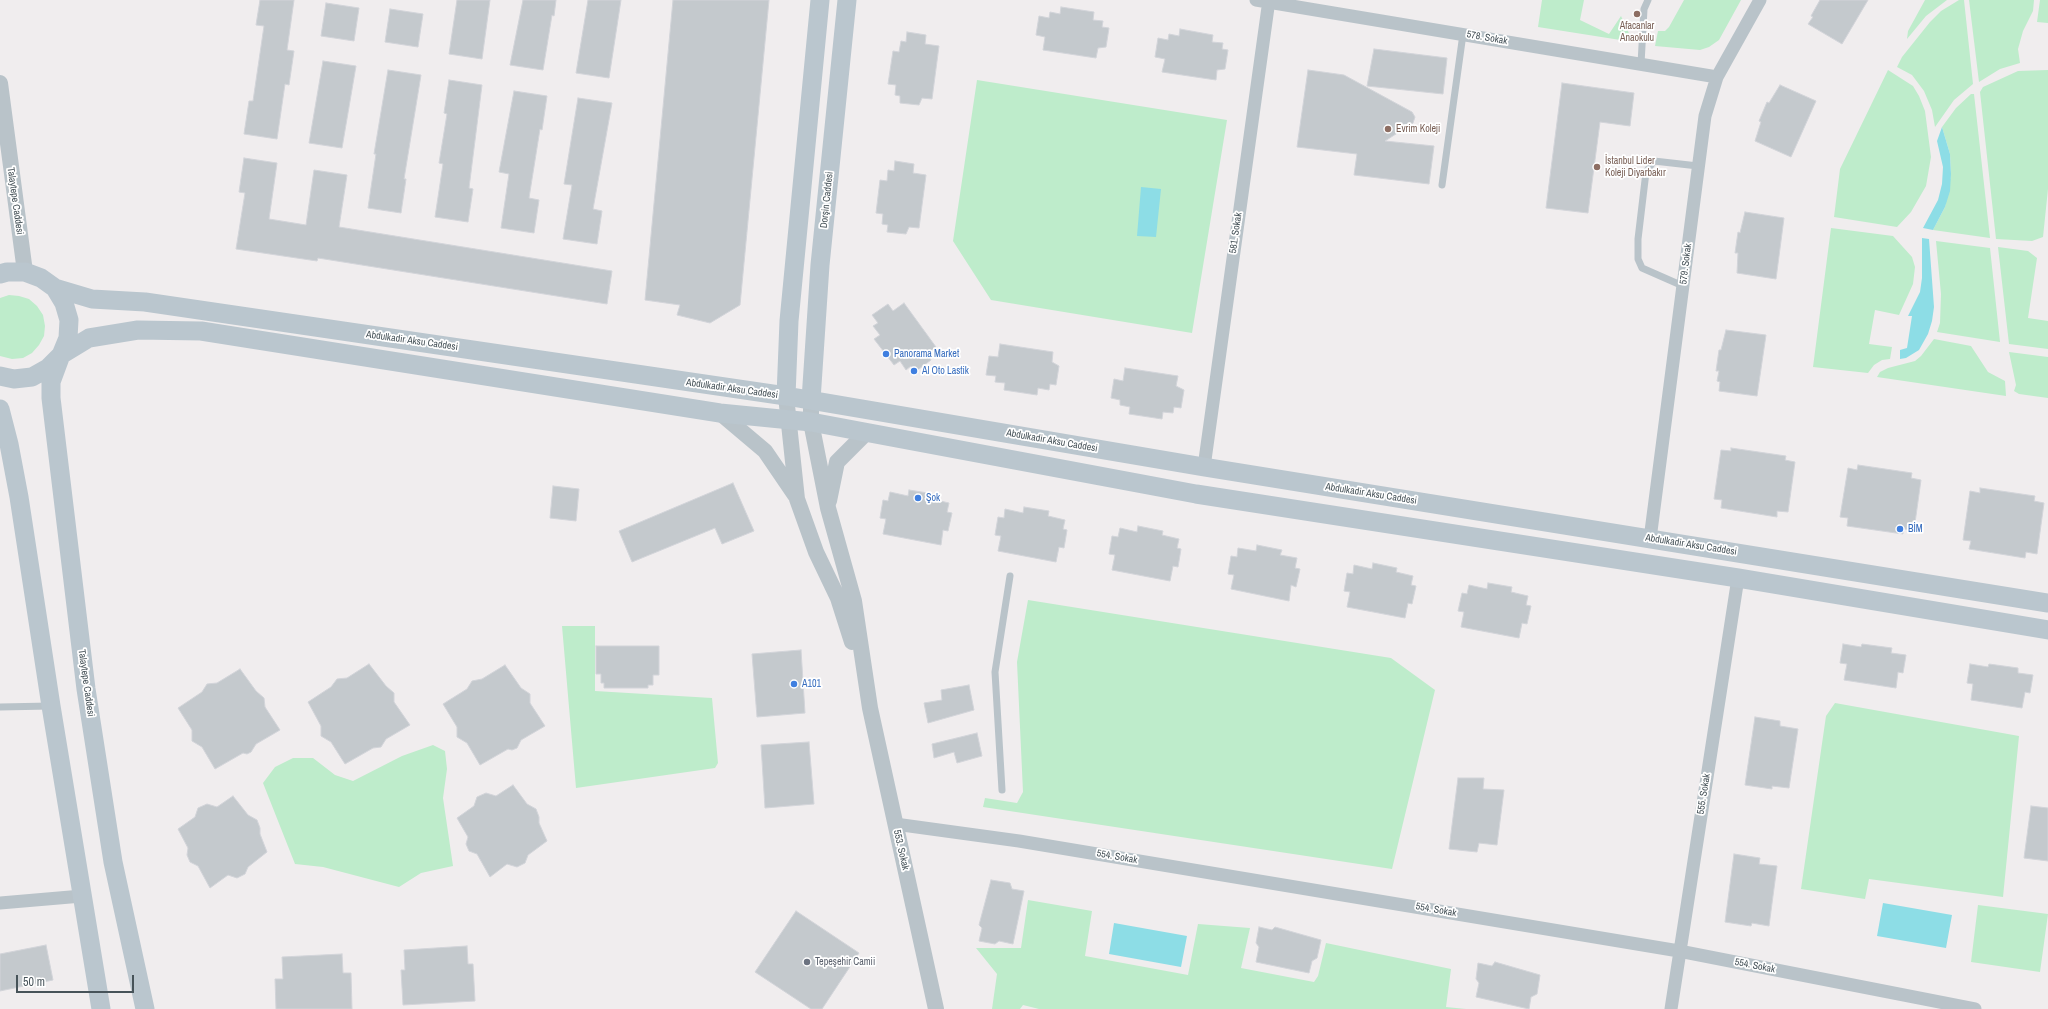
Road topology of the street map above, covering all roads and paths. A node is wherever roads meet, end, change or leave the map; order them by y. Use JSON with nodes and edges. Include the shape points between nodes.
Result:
{"nodes":[{"id":1,"x":820,"y":0,"type":"edge"},
{"id":2,"x":847,"y":0,"type":"edge"},
{"id":3,"x":1648,"y":0,"type":"edge"},
{"id":4,"x":1760,"y":0,"type":"edge"},
{"id":5,"x":1264,"y":1,"type":"edge"},
{"id":6,"x":1463,"y":34,"type":"junction"},
{"id":7,"x":1641,"y":64,"type":"junction"},
{"id":8,"x":1717,"y":77,"type":"junction"},
{"id":9,"x":0,"y":83,"type":"edge"},
{"id":10,"x":1698,"y":166,"type":"junction"},
{"id":11,"x":1442,"y":185,"type":"dead end"},
{"id":12,"x":8,"y":271,"type":"edge"},
{"id":13,"x":1683,"y":286,"type":"junction"},
{"id":14,"x":55,"y":288,"type":"junction"},
{"id":15,"x":61,"y":355,"type":"junction"},
{"id":16,"x":0,"y":376,"type":"edge"},
{"id":17,"x":786,"y":396,"type":"junction"},
{"id":18,"x":810,"y":400,"type":"junction"},
{"id":19,"x":0,"y":409,"type":"edge"},
{"id":20,"x":720,"y":413,"type":"junction"},
{"id":21,"x":788,"y":421,"type":"junction"},
{"id":22,"x":812,"y":422,"type":"junction"},
{"id":23,"x":866,"y":433,"type":"junction"},
{"id":24,"x":1204,"y":466,"type":"junction"},
{"id":25,"x":797,"y":499,"type":"junction"},
{"id":26,"x":828,"y":508,"type":"junction"},
{"id":27,"x":1650,"y":539,"type":"junction"},
{"id":28,"x":1010,"y":576,"type":"dead end"},
{"id":29,"x":1738,"y":578,"type":"junction"},
{"id":30,"x":2048,"y":603,"type":"edge"},
{"id":31,"x":2048,"y":630,"type":"edge"},
{"id":32,"x":868,"y":691,"type":"junction"},
{"id":33,"x":51,"y":706,"type":"junction"},
{"id":34,"x":0,"y":707,"type":"edge"},
{"id":35,"x":1002,"y":790,"type":"dead end"},
{"id":36,"x":895,"y":824,"type":"junction"},
{"id":37,"x":82,"y":896,"type":"junction"},
{"id":38,"x":0,"y":903,"type":"edge"},
{"id":39,"x":1679,"y":951,"type":"junction"},
{"id":40,"x":101,"y":1009,"type":"edge"},
{"id":41,"x":145,"y":1009,"type":"edge"},
{"id":42,"x":936,"y":1009,"type":"edge"},
{"id":43,"x":1671,"y":1009,"type":"edge"},
{"id":44,"x":1975,"y":1009,"type":"edge"}],
"edges":[{"from":1,"to":17,"type":"main road","via":[[789,321]]},
{"from":2,"to":18,"type":"main road","name":"Dorşin Caddesi","via":[[820,265]]},
{"from":3,"to":7,"type":"lane","via":[[1644,9]]},
{"from":4,"to":8,"type":"street","name":"579. Sokak"},
{"from":5,"to":6,"type":"street","name":"578. Sokak"},
{"from":5,"to":24,"type":"street","name":"581. Sokak"},
{"from":6,"to":7,"type":"street","name":"578. Sokak"},
{"from":6,"to":11,"type":"lane"},
{"from":7,"to":8,"type":"street","name":"578. Sokak"},
{"from":8,"to":10,"type":"street","name":"579. Sokak","via":[[1705,116]]},
{"from":9,"to":12,"type":"street","name":"Talaytepe Caddesi"},
{"from":10,"to":13,"type":"street","name":"579. Sokak"},
{"from":10,"to":13,"type":"lane","via":[[1654,161],[1646,172],[1638,259],[1642,268]]},
{"from":12,"to":14,"type":"main road","via":[[41,278]]},
{"from":13,"to":27,"type":"street","name":"579. Sokak"},
{"from":14,"to":15,"type":"main road","name":"Talaytepe Caddesi","via":[[64,303],[69,320],[68,338]]},
{"from":14,"to":17,"type":"main road","name":"Abdulkadir Aksu Caddesi","via":[[92,299],[145,302]]},
{"from":15,"to":16,"type":"main road","via":[[48,368],[32,377],[14,379]]},
{"from":15,"to":20,"type":"main road","via":[[89,338],[138,330],[201,331]]},
{"from":15,"to":41,"type":"main road","name":"Talaytepe Caddesi","via":[[51,382],[51,398],[86,689],[113,862]]},
{"from":17,"to":18,"type":"main road","name":"Abdulkadir Aksu Caddesi"},
{"from":17,"to":21,"type":"street"},
{"from":18,"to":22,"type":"street"},
{"from":18,"to":24,"type":"main road","name":"Abdulkadir Aksu Caddesi"},
{"from":19,"to":33,"type":"main road","via":[[9,444]]},
{"from":20,"to":21,"type":"main road"},
{"from":20,"to":25,"type":"street","via":[[770,457]]},
{"from":21,"to":22,"type":"main road"},
{"from":21,"to":25,"type":"street"},
{"from":22,"to":23,"type":"main road"},
{"from":22,"to":26,"type":"street"},
{"from":23,"to":26,"type":"street","via":[[837,462]]},
{"from":23,"to":29,"type":"main road","via":[[1196,494]]},
{"from":24,"to":27,"type":"main road","name":"Abdulkadir Aksu Caddesi"},
{"from":25,"to":32,"type":"street","via":[[816,552],[838,598]]},
{"from":26,"to":32,"type":"street","via":[[854,601]]},
{"from":27,"to":30,"type":"main road","name":"Abdulkadir Aksu Caddesi"},
{"from":28,"to":35,"type":"lane","via":[[995,672]]},
{"from":29,"to":31,"type":"main road"},
{"from":29,"to":39,"type":"street","name":"555. Sokak"},
{"from":32,"to":36,"type":"street","name":"553. Sokak"},
{"from":33,"to":34,"type":"lane"},
{"from":33,"to":37,"type":"main road"},
{"from":36,"to":39,"type":"street","name":"554. Sokak","via":[[1019,840]]},
{"from":36,"to":42,"type":"street","name":"553. Sokak"},
{"from":37,"to":38,"type":"street"},
{"from":37,"to":40,"type":"main road"},
{"from":39,"to":43,"type":"street","name":"555. Sokak"},
{"from":39,"to":44,"type":"street","name":"554. Sokak"}]}
